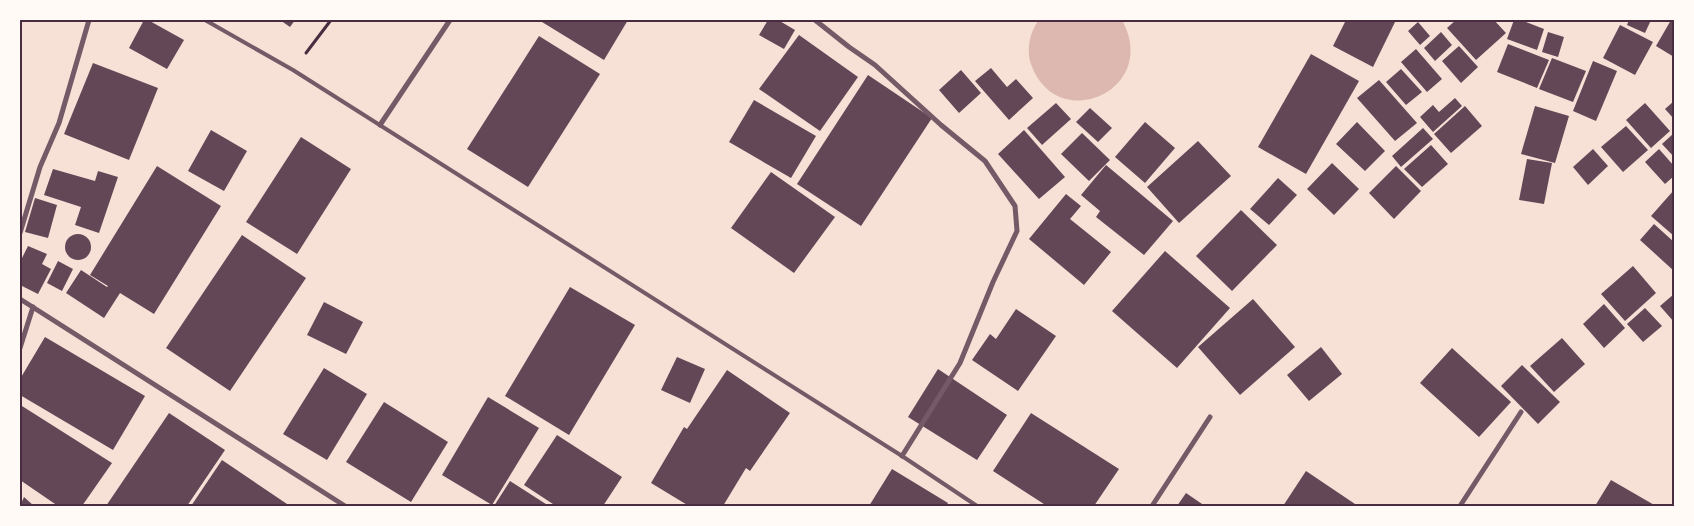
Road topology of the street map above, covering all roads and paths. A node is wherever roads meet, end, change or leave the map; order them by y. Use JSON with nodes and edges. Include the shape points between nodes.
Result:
{"nodes":[{"id":1,"x":90,"y":20,"type":"edge"},
{"id":2,"x":205,"y":20,"type":"edge"},
{"id":3,"x":330,"y":20,"type":"edge"},
{"id":4,"x":450,"y":20,"type":"edge"},
{"id":5,"x":815,"y":20,"type":"edge"},
{"id":6,"x":293,"y":70,"type":"junction"},
{"id":7,"x":380,"y":125,"type":"junction"},
{"id":8,"x":20,"y":232,"type":"edge"},
{"id":9,"x":20,"y":299,"type":"edge"},
{"id":10,"x":32,"y":306,"type":"junction"},
{"id":11,"x":20,"y":348,"type":"edge"},
{"id":12,"x":1520,"y":412,"type":"dead end"},
{"id":13,"x":1210,"y":417,"type":"dead end"},
{"id":14,"x":902,"y":456,"type":"junction"},
{"id":15,"x":345,"y":506,"type":"edge"},
{"id":16,"x":977,"y":506,"type":"edge"},
{"id":17,"x":1152,"y":506,"type":"edge"},
{"id":18,"x":1460,"y":506,"type":"edge"}],
"edges":[{"from":1,"to":8,"type":"street","via":[[59,123],[40,167]]},
{"from":2,"to":6,"type":"lane"},
{"from":3,"to":6,"type":"path"},
{"from":4,"to":7,"type":"street"},
{"from":5,"to":14,"type":"street","via":[[875,64],[985,161],[1015,206],[1017,230],[960,363]]},
{"from":6,"to":7,"type":"lane"},
{"from":7,"to":14,"type":"lane"},
{"from":9,"to":10,"type":"street"},
{"from":10,"to":11,"type":"street"},
{"from":10,"to":15,"type":"street"},
{"from":12,"to":18,"type":"street"},
{"from":13,"to":17,"type":"street"},
{"from":14,"to":16,"type":"lane"}]}
